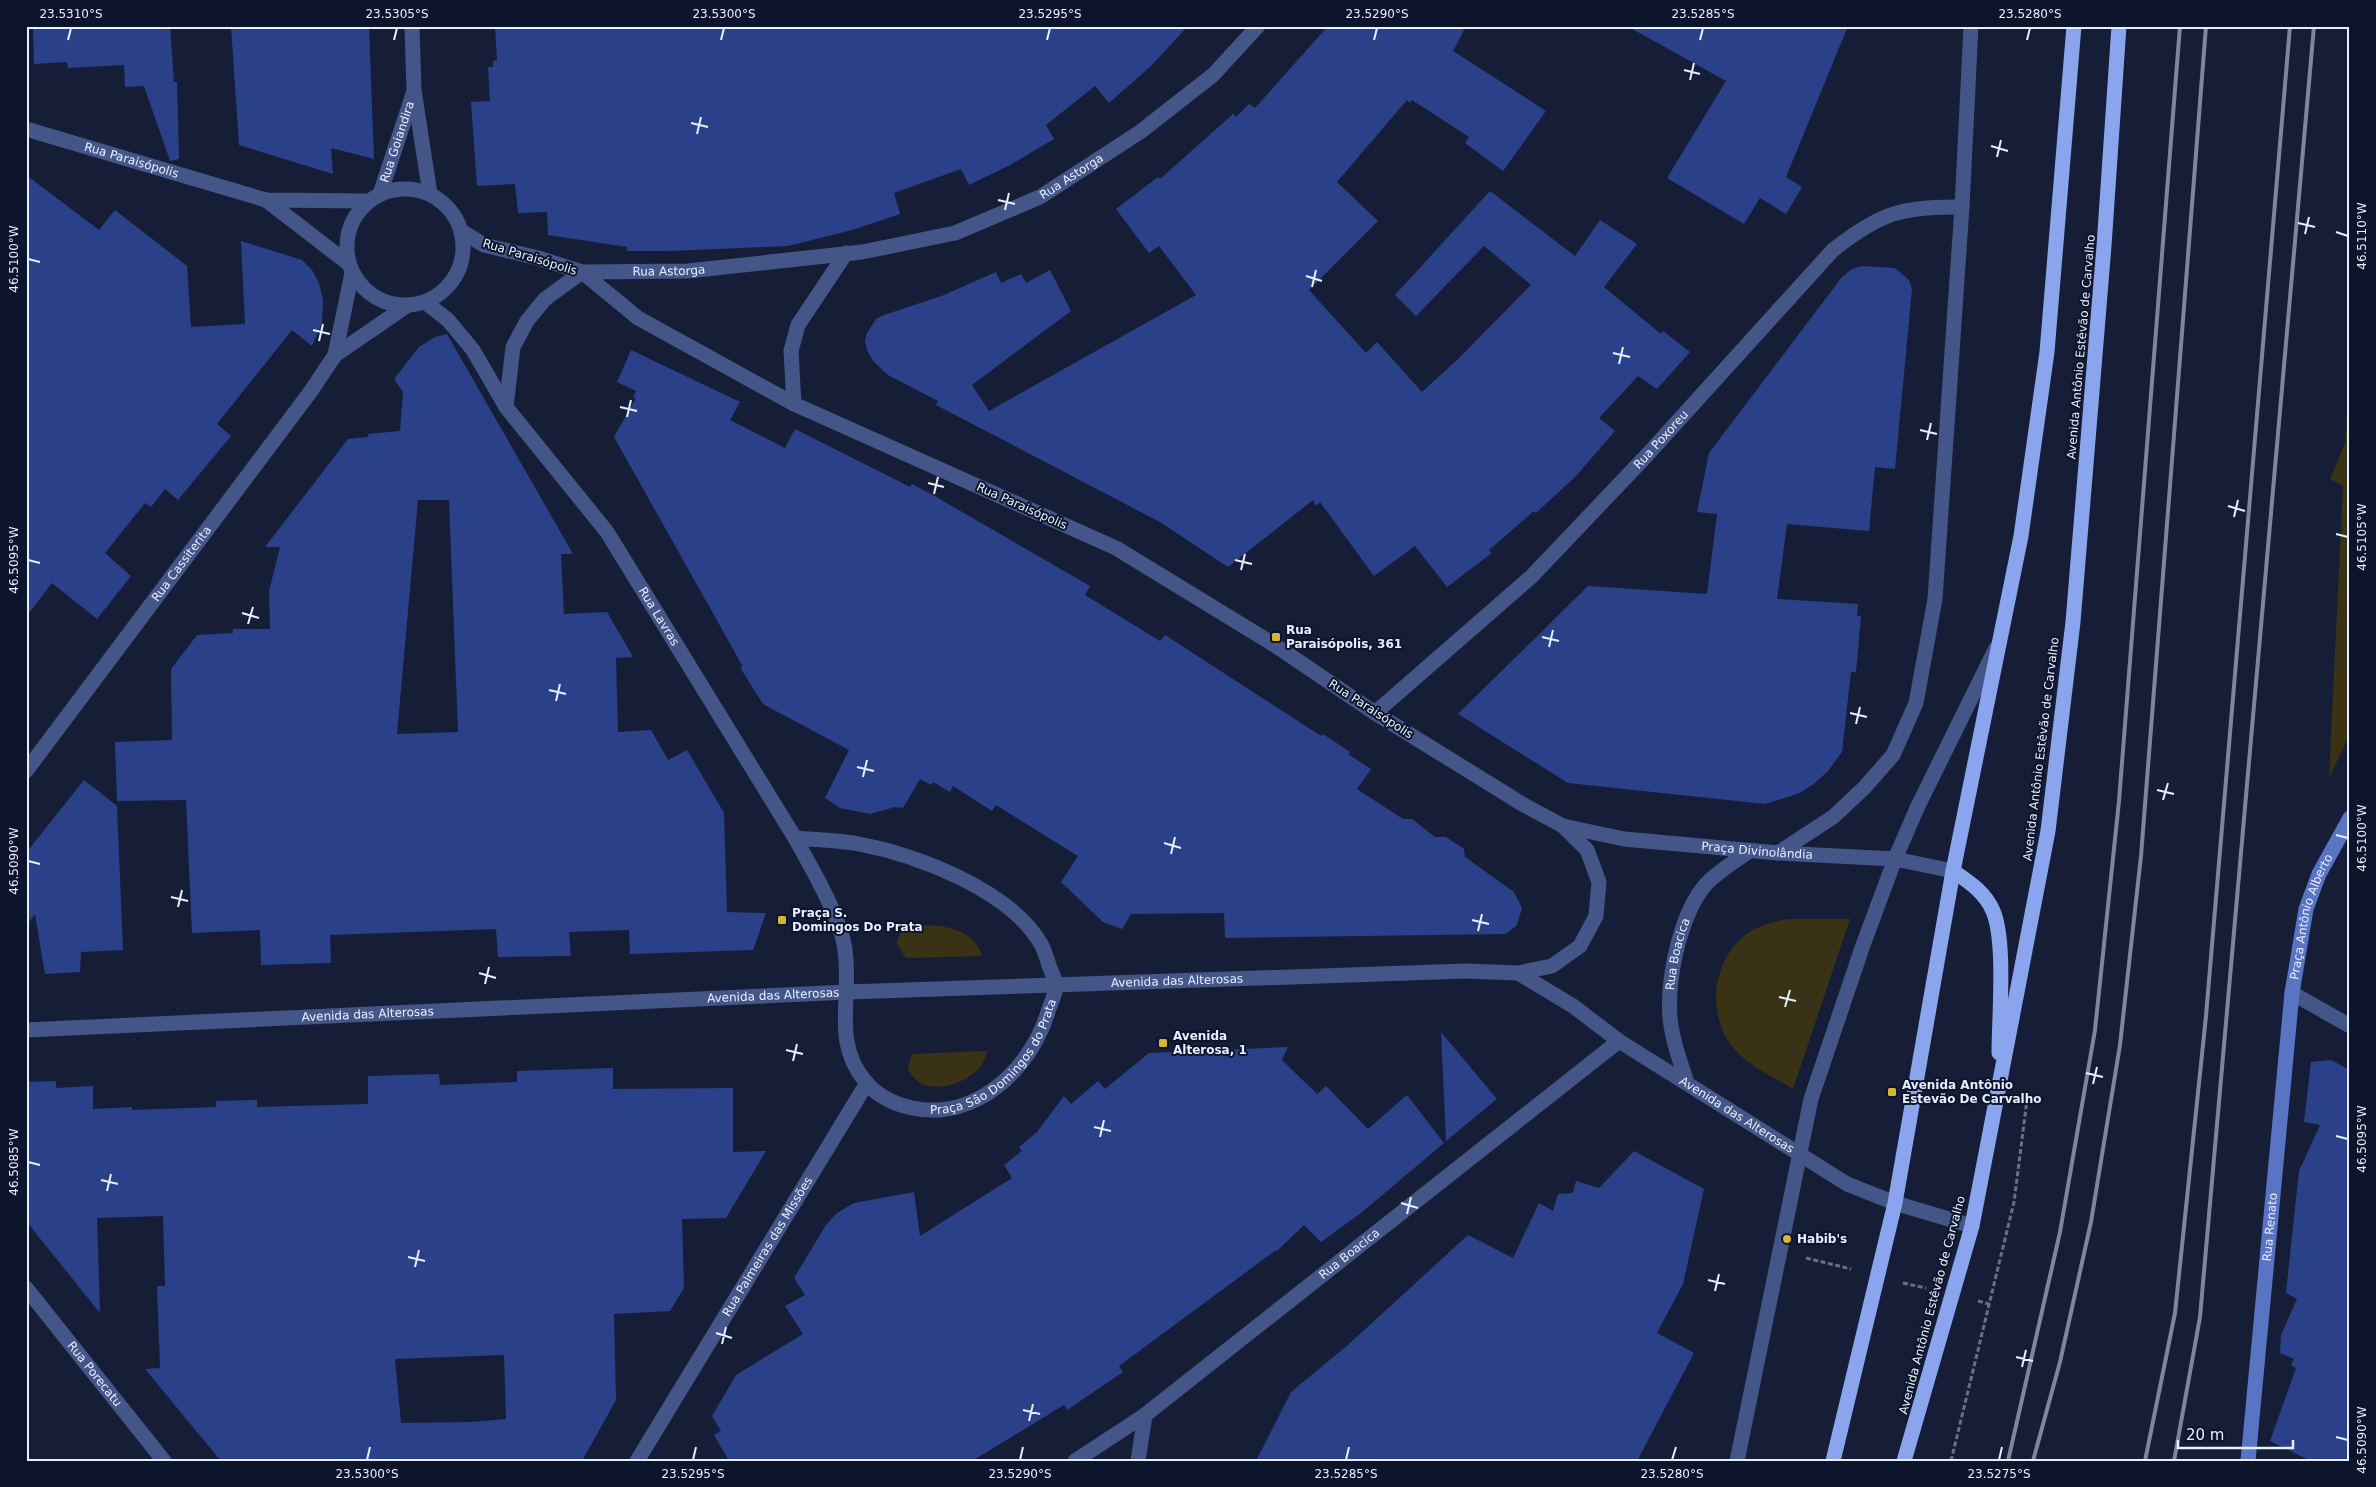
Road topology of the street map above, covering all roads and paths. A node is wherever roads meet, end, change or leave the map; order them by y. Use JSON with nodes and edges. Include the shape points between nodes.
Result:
{"nodes":[{"id":1,"x":412,"y":26,"type":"edge"},
{"id":2,"x":1258,"y":26,"type":"edge"},
{"id":3,"x":1971,"y":26,"type":"edge"},
{"id":4,"x":2074,"y":26,"type":"edge"},
{"id":5,"x":2119,"y":26,"type":"edge"},
{"id":6,"x":414,"y":90,"type":"junction"},
{"id":7,"x":26,"y":130,"type":"edge"},
{"id":8,"x":430,"y":194,"type":"junction"},
{"id":9,"x":374,"y":198,"type":"junction"},
{"id":10,"x":266,"y":200,"type":"junction"},
{"id":11,"x":1962,"y":207,"type":"junction"},
{"id":12,"x":461,"y":231,"type":"junction"},
{"id":13,"x":846,"y":254,"type":"junction"},
{"id":14,"x":351,"y":268,"type":"junction"},
{"id":15,"x":582,"y":272,"type":"junction"},
{"id":16,"x":425,"y":302,"type":"junction"},
{"id":17,"x":408,"y":306,"type":"junction"},
{"id":18,"x":335,"y":355,"type":"junction"},
{"id":19,"x":794,"y":404,"type":"junction"},
{"id":20,"x":506,"y":407,"type":"junction"},
{"id":21,"x":1998,"y":642,"type":"junction"},
{"id":22,"x":1375,"y":713,"type":"junction"},
{"id":23,"x":26,"y":771,"type":"edge"},
{"id":24,"x":2350,"y":818,"type":"edge"},
{"id":25,"x":1563,"y":826,"type":"junction"},
{"id":26,"x":795,"y":838,"type":"junction"},
{"id":27,"x":1749,"y":851,"type":"junction"},
{"id":28,"x":1778,"y":853,"type":"junction"},
{"id":29,"x":1895,"y":859,"type":"junction"},
{"id":30,"x":1953,"y":871,"type":"junction"},
{"id":31,"x":1518,"y":972,"type":"junction"},
{"id":32,"x":1056,"y":986,"type":"junction"},
{"id":33,"x":848,"y":992,"type":"junction"},
{"id":34,"x":2292,"y":993,"type":"junction"},
{"id":35,"x":2350,"y":1026,"type":"edge"},
{"id":36,"x":26,"y":1030,"type":"edge"},
{"id":37,"x":1619,"y":1041,"type":"junction"},
{"id":38,"x":866,"y":1083,"type":"junction"},
{"id":39,"x":1687,"y":1083,"type":"junction"},
{"id":40,"x":1999,"y":1092,"type":"junction"},
{"id":41,"x":1800,"y":1155,"type":"junction"},
{"id":42,"x":1895,"y":1203,"type":"junction"},
{"id":43,"x":1972,"y":1226,"type":"junction"},
{"id":44,"x":26,"y":1288,"type":"edge"},
{"id":45,"x":1146,"y":1415,"type":"junction"},
{"id":46,"x":164,"y":1461,"type":"edge"},
{"id":47,"x":637,"y":1461,"type":"edge"},
{"id":48,"x":1075,"y":1461,"type":"edge"},
{"id":49,"x":1138,"y":1461,"type":"edge"},
{"id":50,"x":1737,"y":1461,"type":"edge"},
{"id":51,"x":1833,"y":1461,"type":"edge"},
{"id":52,"x":1904,"y":1461,"type":"edge"},
{"id":53,"x":2248,"y":1461,"type":"edge"}],
"edges":[{"from":1,"to":6,"type":"street","name":"Rua Goiandira"},
{"from":2,"to":13,"type":"street","name":"Rua Astorga","via":[[1213,75],[1140,132],[1040,197],[955,232]]},
{"from":3,"to":11,"type":"street"},
{"from":4,"to":21,"type":"highway","via":[[2047,352],[2021,536]]},
{"from":5,"to":40,"type":"highway","name":"Avenida Antônio Estêvão de Carvalho","via":[[2104,246],[2070,641],[2048,831]]},
{"from":6,"to":8,"type":"street","name":"Rua Goiandira"},
{"from":6,"to":9,"type":"street","name":"Rua Goiandira"},
{"from":7,"to":10,"type":"street","name":"Rua Paraisópolis"},
{"from":8,"to":9,"type":"street","via":[[405,189]]},
{"from":8,"to":12,"type":"street","via":[[444,203]]},
{"from":9,"to":10,"type":"street","name":"Rua Paraisópolis"},
{"from":9,"to":14,"type":"street","via":[[354,218],[347,241]]},
{"from":10,"to":14,"type":"street","name":"Rua Paraisópolis"},
{"from":11,"to":22,"type":"street","name":"Rua Poxoreu","via":[[1927,206],[1892,213],[1862,227],[1833,250],[1532,576]]},
{"from":11,"to":28,"type":"street","via":[[1936,598],[1916,703],[1893,755],[1864,788],[1833,817]]},
{"from":12,"to":15,"type":"street","name":"Rua Paraisópolis","via":[[484,245]]},
{"from":12,"to":16,"type":"street","via":[[462,260],[449,285]]},
{"from":13,"to":15,"type":"street","name":"Rua Astorga","via":[[688,271]]},
{"from":13,"to":19,"type":"street","via":[[798,325],[791,351]]},
{"from":14,"to":17,"type":"street","via":[[366,291],[385,302]]},
{"from":14,"to":18,"type":"street","name":"Rua Cassiterita"},
{"from":15,"to":19,"type":"street","name":"Rua Paraisópolis","via":[[638,318]]},
{"from":15,"to":20,"type":"street","via":[[545,299],[527,321],[513,348]]},
{"from":16,"to":17,"type":"street"},
{"from":16,"to":20,"type":"street","name":"Rua Lavras","via":[[448,320],[474,350]]},
{"from":17,"to":18,"type":"street","name":"Rua Cassiterita"},
{"from":18,"to":23,"type":"street","name":"Rua Cassiterita"},
{"from":19,"to":22,"type":"street","name":"Rua Paraisópolis","via":[[1116,548],[1264,639]]},
{"from":20,"to":26,"type":"street","name":"Rua Lavras","via":[[607,532]]},
{"from":21,"to":29,"type":"street","via":[[1916,808]]},
{"from":21,"to":30,"type":"highway"},
{"from":22,"to":25,"type":"street","name":"Rua Paraisópolis"},
{"from":24,"to":34,"type":"street","name":"Praça Antônio Alberto","via":[[2319,874],[2306,909]]},
{"from":25,"to":27,"type":"street","name":"Praça Divinolândia","via":[[1624,839]]},
{"from":25,"to":31,"type":"street","name":"Avenida das Alterosas","via":[[1587,850],[1599,882],[1596,916],[1580,946],[1552,966]]},
{"from":26,"to":32,"type":"street","name":"Praça São Domingos do Prata","via":[[857,843],[914,857],[969,882],[1015,913],[1041,944]]},
{"from":26,"to":33,"type":"street","name":"Praça São Domingos do Prata","via":[[816,876],[845,949]]},
{"from":27,"to":28,"type":"street","name":"Praça Divinolândia"},
{"from":27,"to":39,"type":"street","name":"Rua Boacica","via":[[1707,884],[1689,910],[1675,951],[1671,1030]]},
{"from":28,"to":29,"type":"street","name":"Praça Divinolândia"},
{"from":29,"to":30,"type":"street","name":"Praça Divinolândia"},
{"from":29,"to":41,"type":"street","via":[[1811,1099]]},
{"from":30,"to":40,"type":"highway","via":[[1979,889],[1993,911],[2000,941]]},
{"from":30,"to":42,"type":"highway"},
{"from":31,"to":32,"type":"street","name":"Avenida das Alterosas","via":[[1466,971]]},
{"from":31,"to":37,"type":"street","name":"Avenida das Alterosas","via":[[1574,1006]]},
{"from":32,"to":33,"type":"street","name":"Avenida das Alterosas"},
{"from":32,"to":38,"type":"street","name":"Praça São Domingos do Prata","via":[[1043,1029],[1021,1064],[995,1090],[959,1108],[926,1111],[893,1104]]},
{"from":33,"to":36,"type":"street","name":"Avenida das Alterosas"},
{"from":33,"to":38,"type":"street","name":"Praça São Domingos do Prata","via":[[845,1035],[851,1063]]},
{"from":34,"to":35,"type":"street"},
{"from":34,"to":53,"type":"street","name":"Rua Renato"},
{"from":37,"to":39,"type":"street","name":"Avenida das Alterosas"},
{"from":37,"to":45,"type":"street","name":"Rua Boacica"},
{"from":38,"to":47,"type":"street","name":"Rua Palmeiras das Missões"},
{"from":39,"to":41,"type":"street","name":"Avenida das Alterosas"},
{"from":40,"to":43,"type":"highway","name":"Avenida Antônio Estêvão de Carvalho"},
{"from":41,"to":42,"type":"street","name":"Avenida das Alterosas","via":[[1847,1184]]},
{"from":41,"to":50,"type":"street"},
{"from":42,"to":43,"type":"street","name":"Avenida das Alterosas"},
{"from":42,"to":51,"type":"highway"},
{"from":43,"to":52,"type":"highway","name":"Avenida Antônio Estêvão de Carvalho"},
{"from":44,"to":46,"type":"street","name":"Rua Porecatu"},
{"from":45,"to":48,"type":"street","name":"Rua Boacica"},
{"from":45,"to":49,"type":"street"}]}
